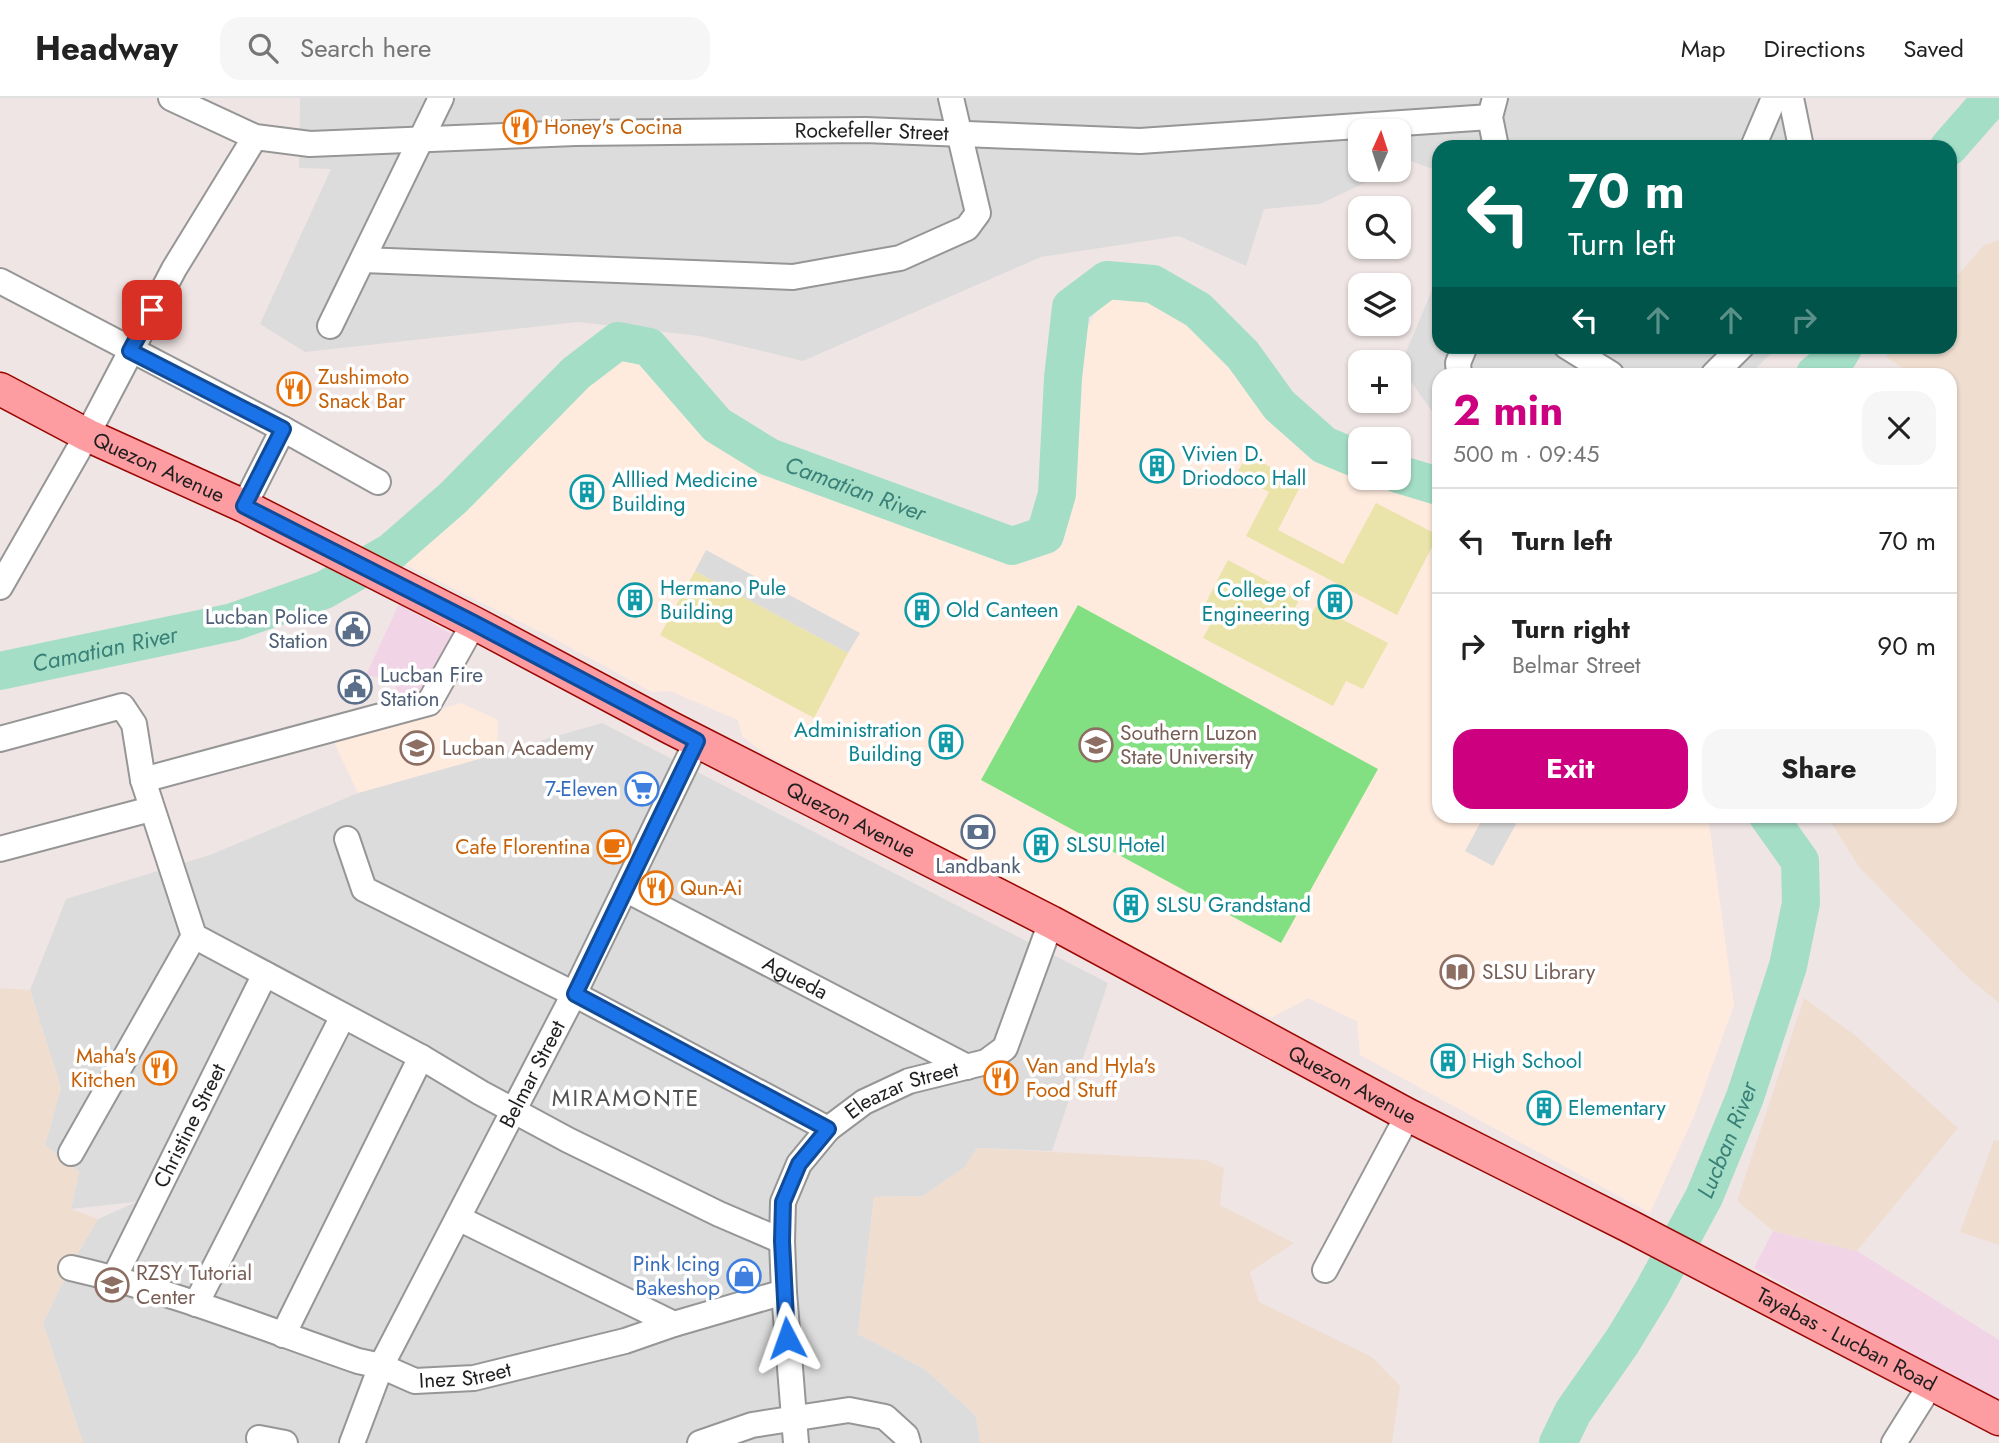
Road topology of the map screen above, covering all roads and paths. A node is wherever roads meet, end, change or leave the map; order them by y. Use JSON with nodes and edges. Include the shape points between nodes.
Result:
{"nodes":[{"id":1,"x":171,"y":98,"type":"edge"},
{"id":2,"x":442,"y":98,"type":"edge"},
{"id":3,"x":951,"y":98,"type":"edge"},
{"id":4,"x":1774,"y":98,"type":"edge"},
{"id":5,"x":1791,"y":98,"type":"edge"},
{"id":6,"x":1492,"y":108,"type":"edge"},
{"id":7,"x":961,"y":134,"type":"junction"},
{"id":8,"x":255,"y":138,"type":"junction"},
{"id":9,"x":1495,"y":140,"type":"edge"},
{"id":10,"x":1756,"y":140,"type":"edge"},
{"id":11,"x":1800,"y":140,"type":"edge"},
{"id":12,"x":419,"y":141,"type":"junction"},
{"id":13,"x":363,"y":260,"type":"junction"},
{"id":14,"x":0,"y":281,"type":"edge"},
{"id":15,"x":330,"y":326,"type":"dead end"},
{"id":16,"x":130,"y":351,"type":"junction"},
{"id":17,"x":1579,"y":354,"type":"edge"},
{"id":18,"x":1733,"y":354,"type":"edge"},
{"id":19,"x":1601,"y":368,"type":"edge"},
{"id":20,"x":1720,"y":368,"type":"edge"},
{"id":21,"x":0,"y":389,"type":"edge"},
{"id":22,"x":283,"y":429,"type":"junction"},
{"id":23,"x":87,"y":435,"type":"junction"},
{"id":24,"x":378,"y":482,"type":"dead end"},
{"id":25,"x":244,"y":506,"type":"junction"},
{"id":26,"x":4,"y":571,"type":"edge"},
{"id":27,"x":474,"y":623,"type":"junction"},
{"id":28,"x":0,"y":739,"type":"edge"},
{"id":29,"x":697,"y":741,"type":"junction"},
{"id":30,"x":143,"y":780,"type":"junction"},
{"id":31,"x":151,"y":808,"type":"junction"},
{"id":32,"x":347,"y":839,"type":"dead end"},
{"id":33,"x":0,"y":849,"type":"edge"},
{"id":34,"x":625,"y":889,"type":"junction"},
{"id":35,"x":1051,"y":922,"type":"junction"},
{"id":36,"x":194,"y":936,"type":"junction"},
{"id":37,"x":264,"y":974,"type":"junction"},
{"id":38,"x":575,"y":994,"type":"junction"},
{"id":39,"x":343,"y":1016,"type":"junction"},
{"id":40,"x":421,"y":1057,"type":"junction"},
{"id":41,"x":967,"y":1067,"type":"junction"},
{"id":42,"x":514,"y":1111,"type":"junction"},
{"id":43,"x":1408,"y":1115,"type":"junction"},
{"id":44,"x":828,"y":1129,"type":"junction"},
{"id":45,"x":71,"y":1153,"type":"dead end"},
{"id":46,"x":458,"y":1218,"type":"junction"},
{"id":47,"x":782,"y":1241,"type":"junction"},
{"id":48,"x":1695,"y":1261,"type":"joint"},
{"id":49,"x":71,"y":1268,"type":"dead end"},
{"id":50,"x":1325,"y":1270,"type":"dead end"},
{"id":51,"x":114,"y":1278,"type":"junction"},
{"id":52,"x":784,"y":1293,"type":"junction"},
{"id":53,"x":196,"y":1304,"type":"junction"},
{"id":54,"x":674,"y":1324,"type":"junction"},
{"id":55,"x":283,"y":1335,"type":"junction"},
{"id":56,"x":381,"y":1366,"type":"junction"},
{"id":57,"x":1931,"y":1384,"type":"junction"},
{"id":58,"x":794,"y":1418,"type":"junction"},
{"id":59,"x":1999,"y":1419,"type":"edge"},
{"id":60,"x":259,"y":1438,"type":"dead end"},
{"id":61,"x":285,"y":1443,"type":"edge"},
{"id":62,"x":352,"y":1443,"type":"edge"},
{"id":63,"x":701,"y":1443,"type":"edge"},
{"id":64,"x":796,"y":1443,"type":"edge"},
{"id":65,"x":908,"y":1443,"type":"edge"},
{"id":66,"x":1894,"y":1443,"type":"edge"}],
"edges":[{"from":1,"to":8,"type":"street","name":"Rockefeller Street"},
{"from":2,"to":12,"type":"street"},
{"from":3,"to":7,"type":"street"},
{"from":4,"to":10,"type":"street"},
{"from":5,"to":11,"type":"street"},
{"from":6,"to":7,"type":"street","name":"Rockefeller Street","via":[[1140,141]]},
{"from":6,"to":9,"type":"street"},
{"from":7,"to":12,"type":"street","name":"Rockefeller Street","via":[[865,130]]},
{"from":7,"to":13,"type":"street","via":[[978,213],[967,228],[900,258],[793,277]]},
{"from":8,"to":12,"type":"street","name":"Rockefeller Street","via":[[310,144]]},
{"from":8,"to":16,"type":"street","via":[[174,269]]},
{"from":12,"to":13,"type":"street"},
{"from":13,"to":15,"type":"street"},
{"from":14,"to":16,"type":"street"},
{"from":16,"to":22,"type":"street"},
{"from":16,"to":23,"type":"street"},
{"from":17,"to":19,"type":"street"},
{"from":18,"to":20,"type":"street"},
{"from":21,"to":23,"type":"main road","name":"Quezon Avenue"},
{"from":22,"to":24,"type":"street"},
{"from":22,"to":25,"type":"street"},
{"from":23,"to":25,"type":"main road","name":"Quezon Avenue"},
{"from":23,"to":26,"type":"street"},
{"from":25,"to":27,"type":"main road","name":"Quezon Avenue"},
{"from":27,"to":29,"type":"main road","name":"Quezon Avenue"},
{"from":27,"to":30,"type":"street","via":[[429,703]]},
{"from":28,"to":30,"type":"street","via":[[122,706],[134,724]]},
{"from":29,"to":34,"type":"street","name":"Belmar Street"},
{"from":29,"to":35,"type":"main road","name":"Quezon Avenue"},
{"from":30,"to":31,"type":"street"},
{"from":31,"to":33,"type":"street"},
{"from":31,"to":36,"type":"street"},
{"from":32,"to":38,"type":"street","via":[[365,889]]},
{"from":34,"to":38,"type":"street","name":"Belmar Street"},
{"from":34,"to":41,"type":"street","name":"Agueda"},
{"from":35,"to":41,"type":"street","name":"Eleazar Street","via":[[1005,1048],[986,1062]]},
{"from":35,"to":43,"type":"main road","name":"Quezon Avenue"},
{"from":36,"to":37,"type":"street"},
{"from":36,"to":45,"type":"street"},
{"from":37,"to":39,"type":"street"},
{"from":37,"to":51,"type":"street","name":"Christine Street"},
{"from":38,"to":42,"type":"street","name":"Belmar Street"},
{"from":38,"to":44,"type":"street"},
{"from":39,"to":40,"type":"street"},
{"from":39,"to":53,"type":"street"},
{"from":40,"to":42,"type":"street"},
{"from":40,"to":55,"type":"street"},
{"from":41,"to":44,"type":"street","name":"Eleazar Street","via":[[909,1082],[864,1102]]},
{"from":42,"to":46,"type":"street","name":"Belmar Street"},
{"from":42,"to":47,"type":"street"},
{"from":43,"to":48,"type":"main road","name":"Quezon Avenue"},
{"from":43,"to":50,"type":"street"},
{"from":44,"to":47,"type":"street","name":"Eleazar Street","via":[[799,1164],[783,1202]]},
{"from":46,"to":54,"type":"street"},
{"from":46,"to":56,"type":"street","name":"Belmar Street"},
{"from":47,"to":52,"type":"street","name":"Eleazar Street"},
{"from":48,"to":57,"type":"main road","name":"Tayabas - Lucban Road"},
{"from":49,"to":51,"type":"street","name":"Inez Street"},
{"from":51,"to":53,"type":"street","name":"Inez Street"},
{"from":52,"to":54,"type":"street","name":"Inez Street"},
{"from":52,"to":58,"type":"street","name":"Eleazar Street"},
{"from":53,"to":55,"type":"street","name":"Inez Street"},
{"from":54,"to":56,"type":"street","name":"Inez Street","via":[[625,1341],[474,1378],[415,1381]]},
{"from":55,"to":56,"type":"street","name":"Inez Street"},
{"from":56,"to":62,"type":"street","name":"Belmar Street"},
{"from":57,"to":59,"type":"main road","name":"Tayabas - Lucban Road"},
{"from":57,"to":66,"type":"street"},
{"from":58,"to":63,"type":"street","via":[[752,1425]]},
{"from":58,"to":64,"type":"street","name":"Eleazar Street"},
{"from":58,"to":65,"type":"street","via":[[849,1410],[885,1417]]},
{"from":60,"to":61,"type":"street"}]}
